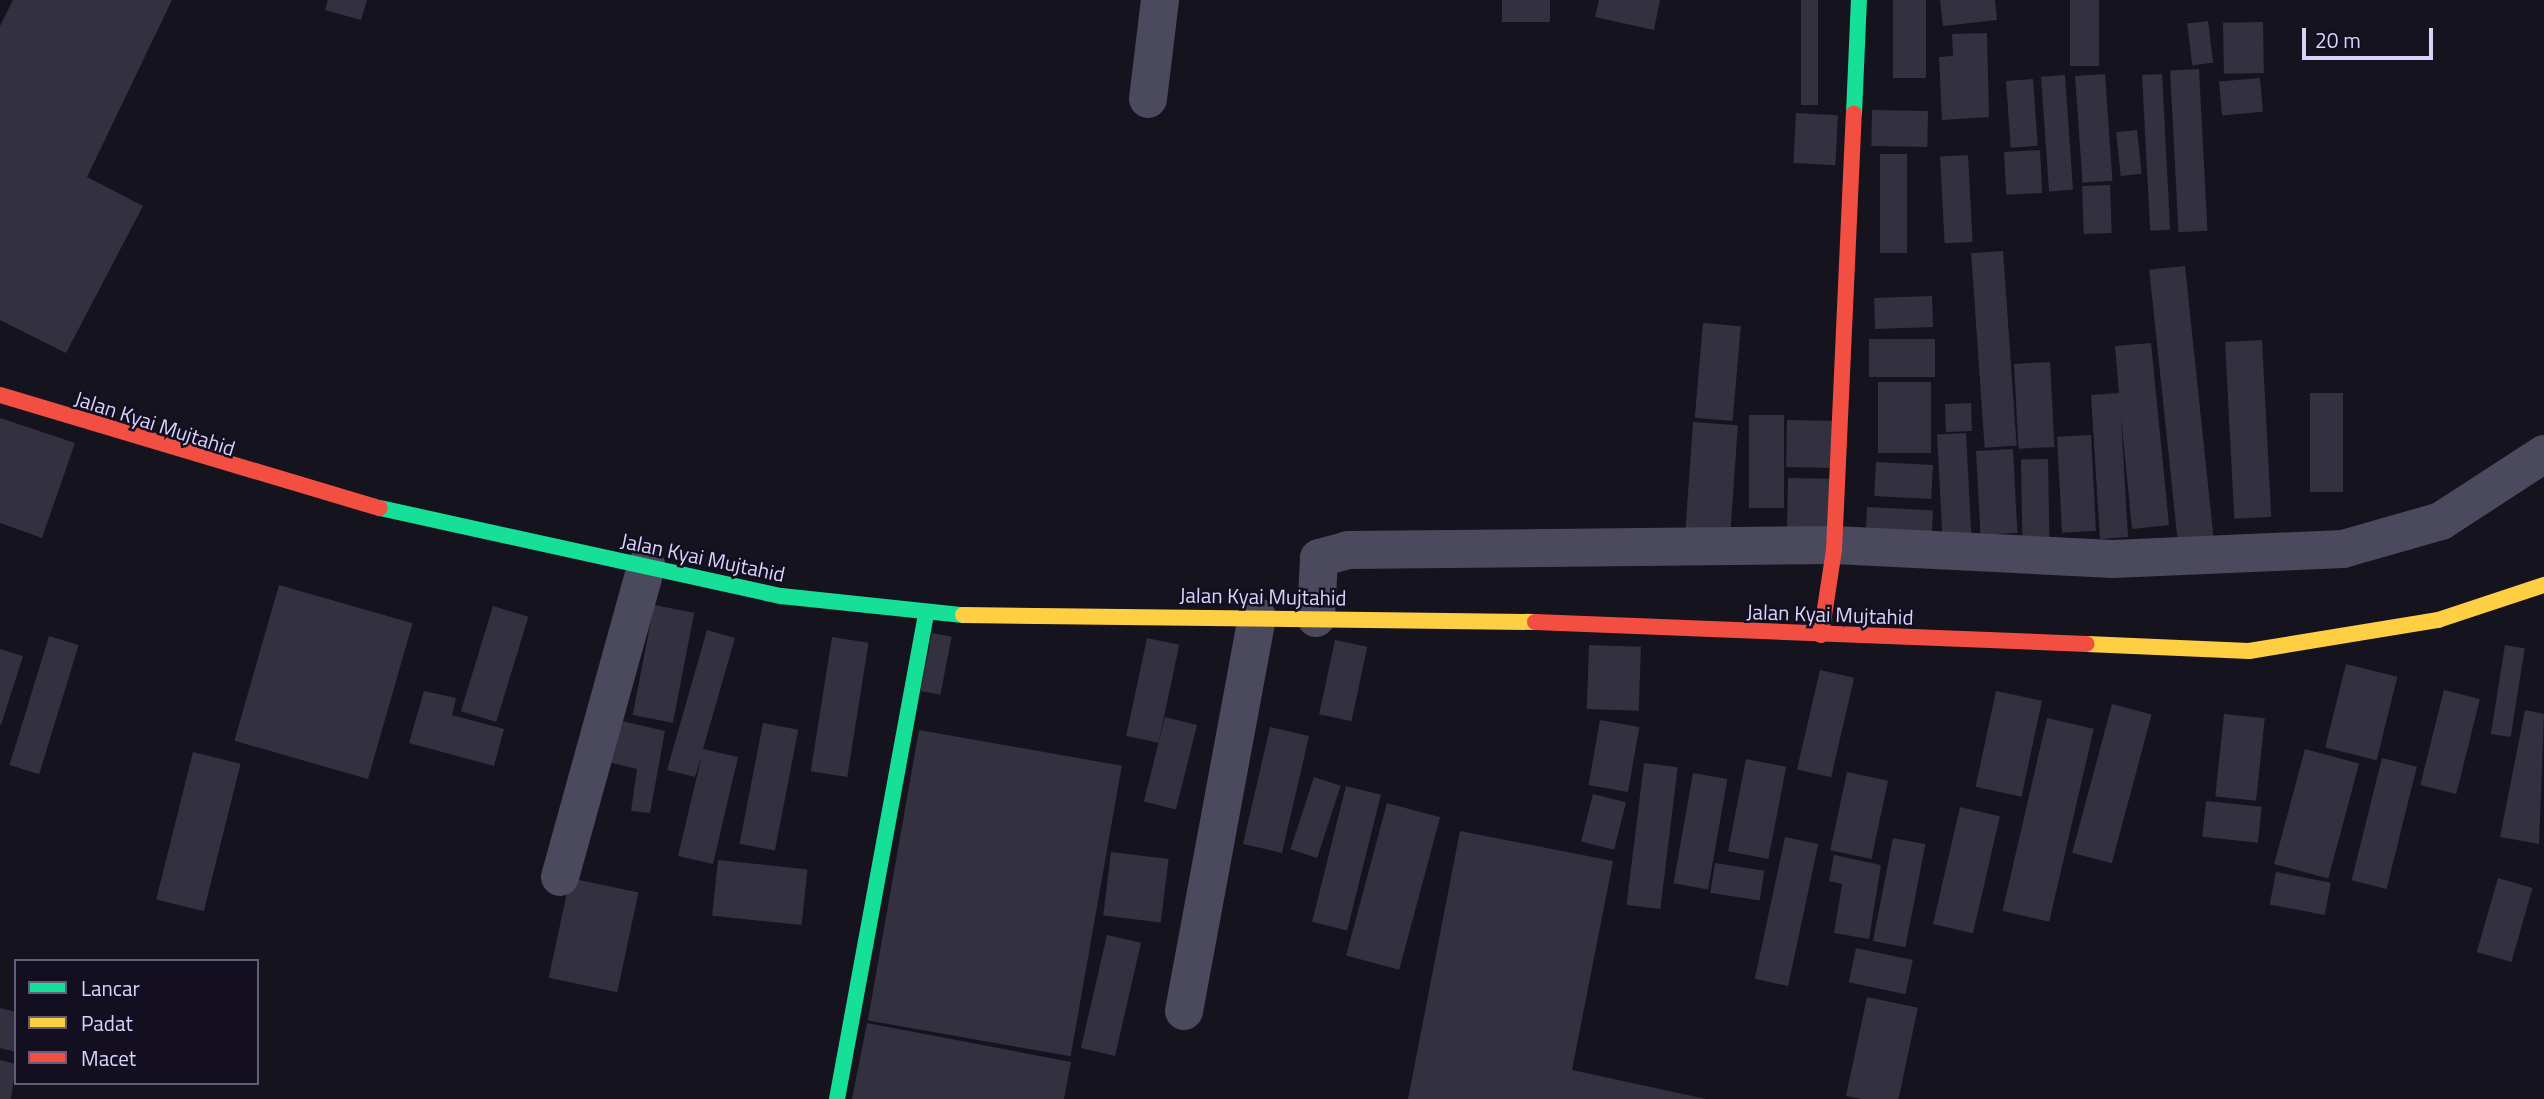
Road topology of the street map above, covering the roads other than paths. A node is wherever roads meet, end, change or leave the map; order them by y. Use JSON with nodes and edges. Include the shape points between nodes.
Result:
{"nodes":[{"id":1,"x":1160,"y":0,"type":"edge"},
{"id":2,"x":1859,"y":0,"type":"edge"},
{"id":3,"x":1148,"y":99,"type":"dead end"},
{"id":4,"x":0,"y":395,"type":"edge"},
{"id":5,"x":2544,"y":454,"type":"edge"},
{"id":6,"x":1835,"y":548,"type":"junction"},
{"id":7,"x":646,"y":566,"type":"junction"},
{"id":8,"x":2544,"y":585,"type":"edge"},
{"id":9,"x":1317,"y":598,"type":"junction"},
{"id":10,"x":926,"y":615,"type":"junction"},
{"id":11,"x":1257,"y":617,"type":"junction"},
{"id":12,"x":1821,"y":635,"type":"junction"},
{"id":13,"x":560,"y":877,"type":"dead end"},
{"id":14,"x":1184,"y":1011,"type":"dead end"},
{"id":15,"x":836,"y":1099,"type":"edge"}],
"edges":[{"from":1,"to":3,"type":"street"},
{"from":2,"to":6,"type":"street"},
{"from":4,"to":7,"type":"street","name":"Jalan Kyai Mujtahid","via":[[328,497]]},
{"from":5,"to":6,"type":"street","via":[[2441,521],[2343,549],[2113,559]]},
{"from":6,"to":9,"type":"street","via":[[1348,550],[1319,558]]},
{"from":6,"to":12,"type":"street"},
{"from":7,"to":10,"type":"street","name":"Jalan Kyai Mujtahid","via":[[781,596]]},
{"from":7,"to":13,"type":"street"},
{"from":8,"to":12,"type":"street","name":"Jalan Kyai Mujtahid","via":[[2438,620],[2249,651]]},
{"from":9,"to":11,"type":"street","name":"Jalan Kyai Mujtahid"},
{"from":9,"to":12,"type":"street","name":"Jalan Kyai Mujtahid"},
{"from":10,"to":11,"type":"street","name":"Jalan Kyai Mujtahid"},
{"from":10,"to":15,"type":"street"},
{"from":11,"to":14,"type":"street"}]}
